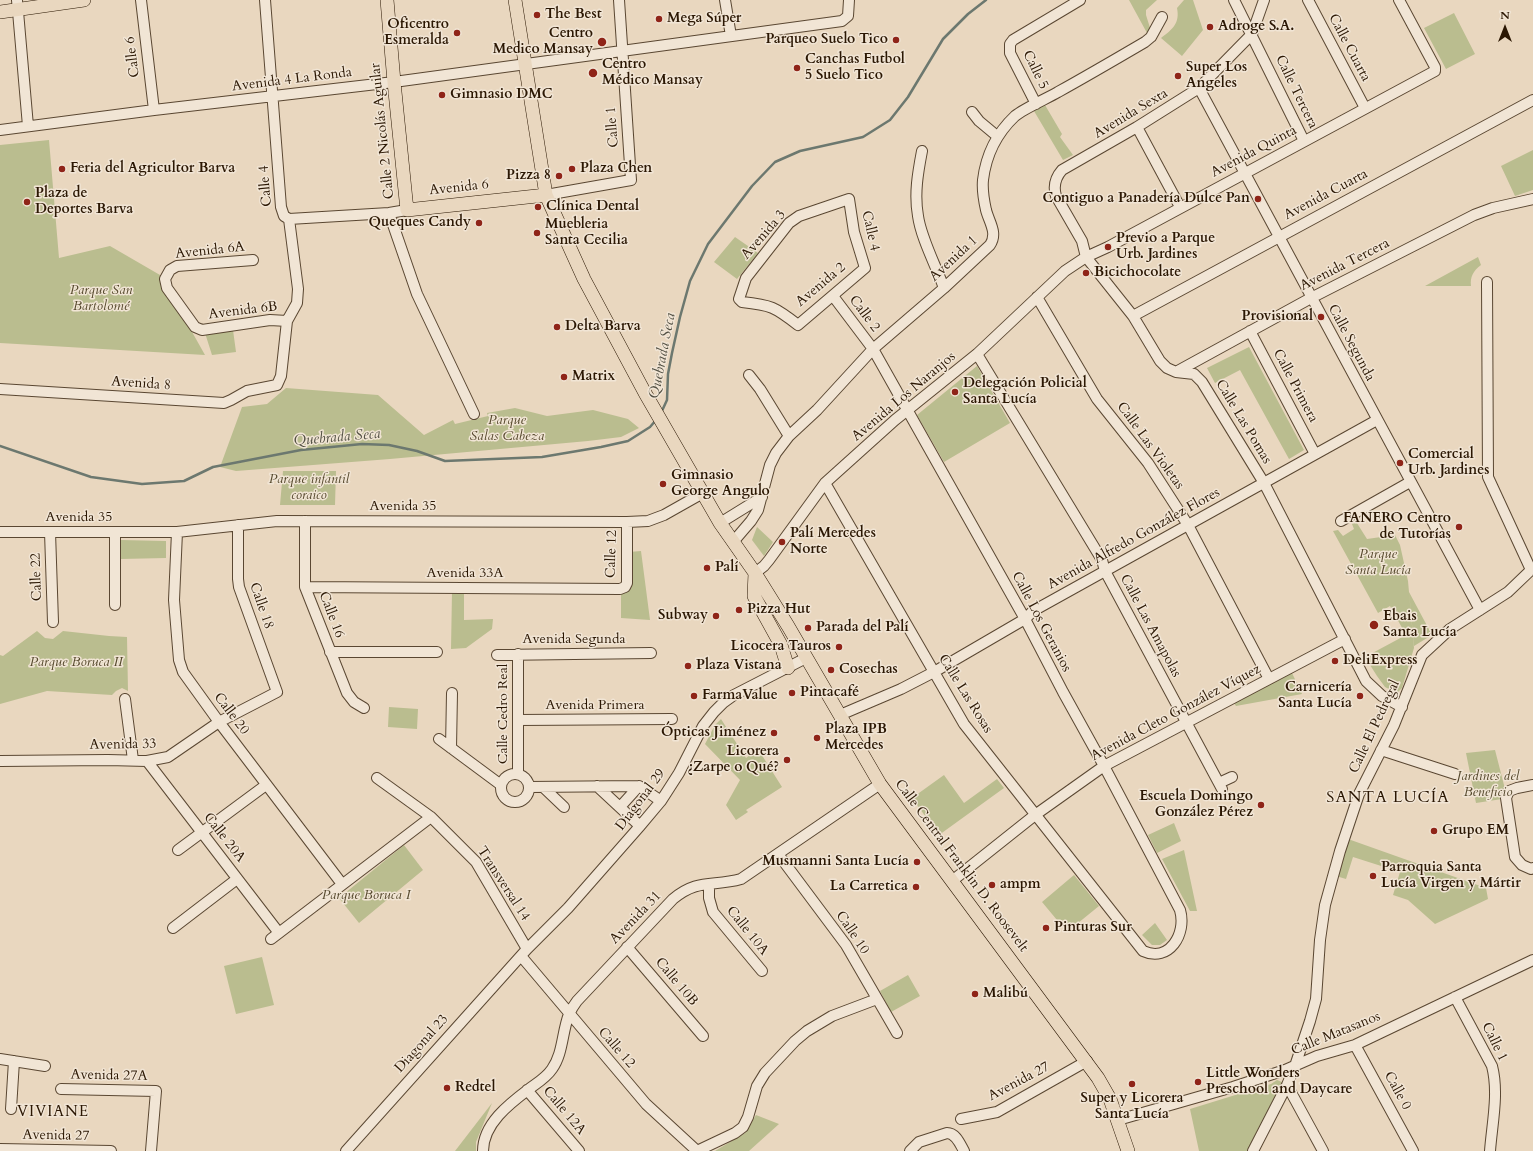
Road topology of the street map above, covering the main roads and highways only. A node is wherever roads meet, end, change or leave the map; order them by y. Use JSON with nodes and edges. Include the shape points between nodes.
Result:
{"nodes":[{"id":1,"x":84,"y":0,"type":"edge"},
{"id":2,"x":387,"y":0,"type":"edge"},
{"id":3,"x":515,"y":0,"type":"edge"},
{"id":4,"x":17,"y":5,"type":"edge"},
{"id":5,"x":0,"y":12,"type":"edge"},
{"id":6,"x":546,"y":195,"type":"junction"},
{"id":7,"x":407,"y":210,"type":"joint"},
{"id":8,"x":755,"y":573,"type":"junction"},
{"id":9,"x":788,"y":668,"type":"road end"},
{"id":10,"x":1128,"y":1151,"type":"edge"}],
"edges":[{"from":1,"to":4,"type":"main road"},
{"from":2,"to":7,"type":"main road","name":"Calle 2 Nicolás Aguilar"},
{"from":3,"to":6,"type":"main road","name":"Calle Central Franklin D. Roosevelt"},
{"from":4,"to":5,"type":"main road"},
{"from":6,"to":7,"type":"main road","name":"Avenida 6"},
{"from":6,"to":8,"type":"main road","name":"Calle Central Franklin D. Roosevelt","via":[[584,279],[645,393],[720,523]]},
{"from":8,"to":9,"type":"main road","via":[[754,596],[781,645]]},
{"from":8,"to":10,"type":"main road","name":"Calle Central Franklin D. Roosevelt","via":[[880,784],[1087,1061],[1110,1099]]}]}
